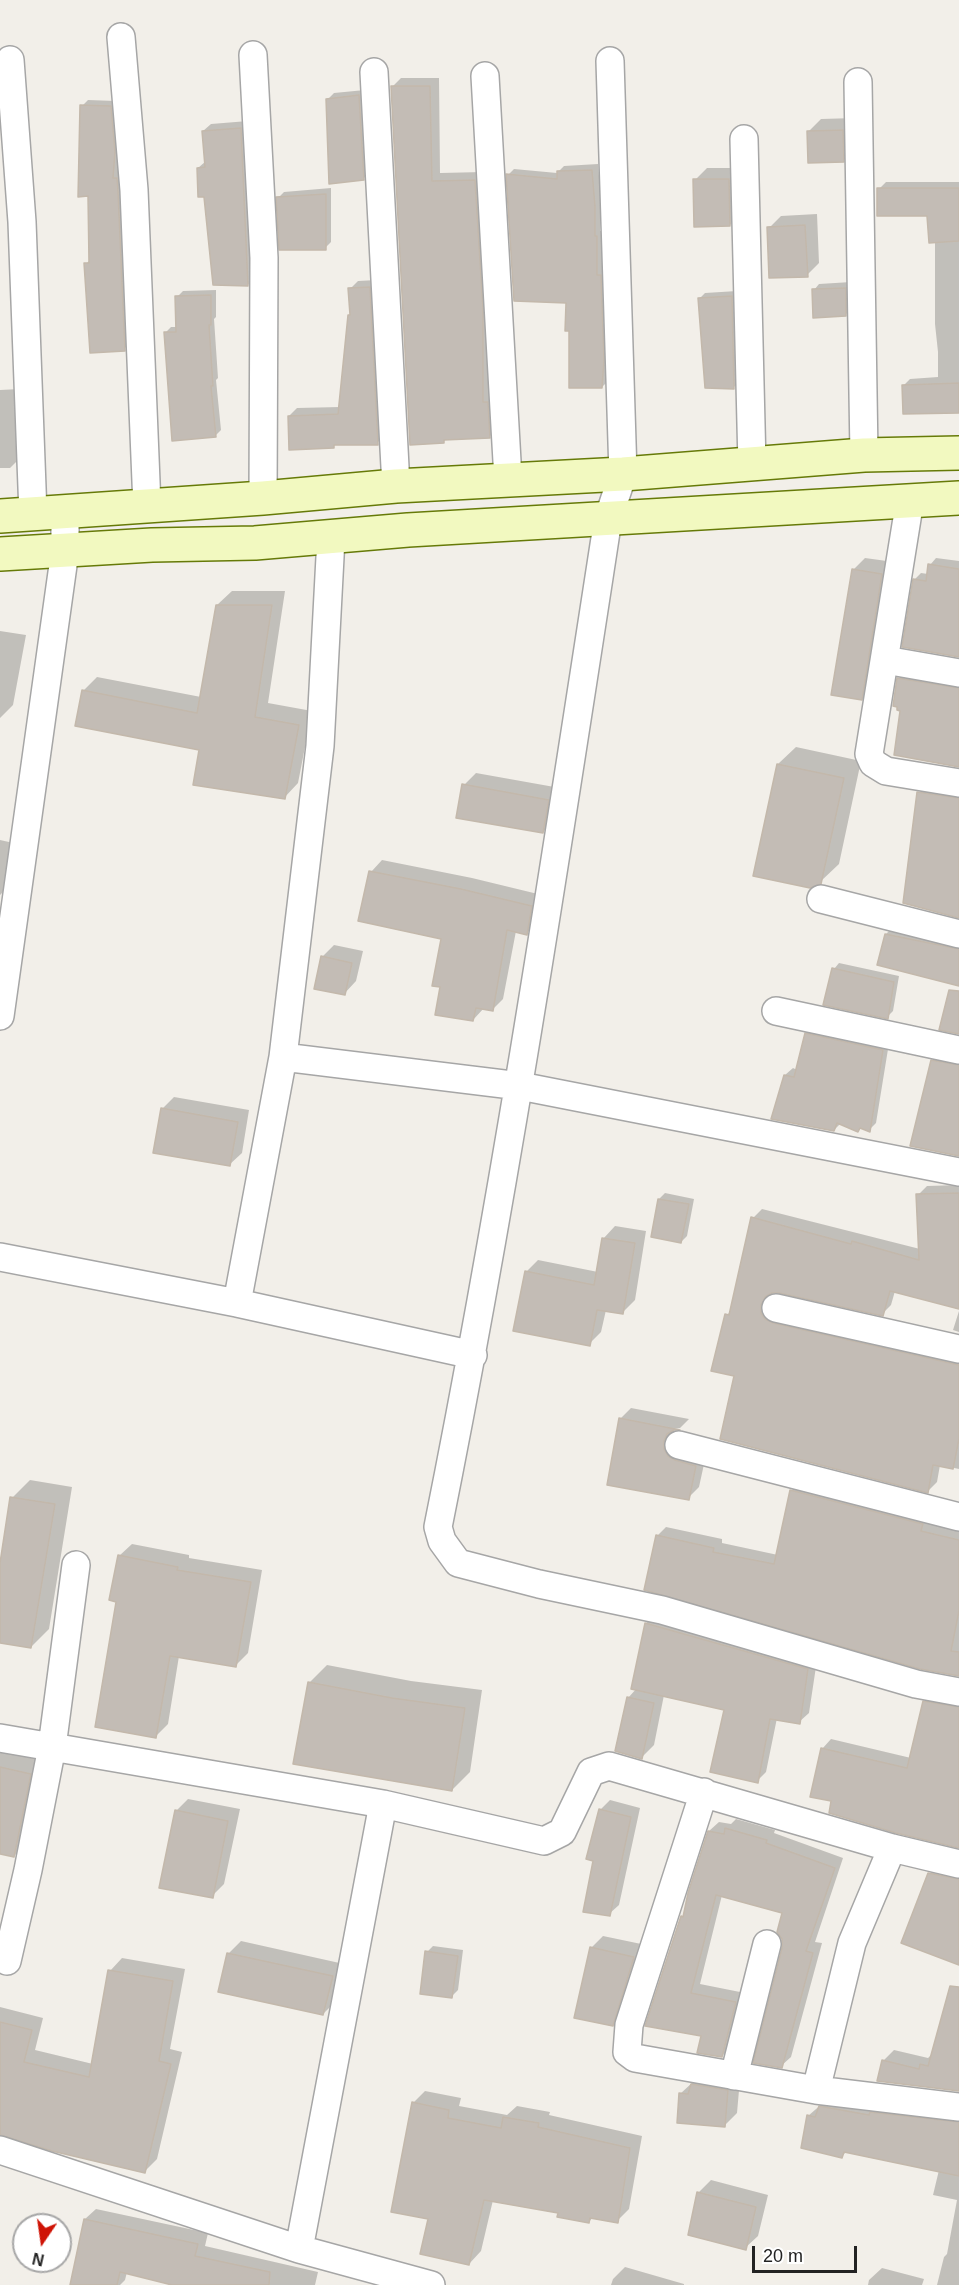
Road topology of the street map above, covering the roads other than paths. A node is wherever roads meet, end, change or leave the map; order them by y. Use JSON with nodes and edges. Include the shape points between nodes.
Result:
{"nodes":[{"id":1,"x":121,"y":37,"type":"dead end"},
{"id":2,"x":253,"y":55,"type":"dead end"},
{"id":3,"x":10,"y":60,"type":"dead end"},
{"id":4,"x":610,"y":61,"type":"dead end"},
{"id":5,"x":374,"y":72,"type":"dead end"},
{"id":6,"x":485,"y":76,"type":"dead end"},
{"id":7,"x":858,"y":82,"type":"dead end"},
{"id":8,"x":744,"y":139,"type":"dead end"},
{"id":9,"x":959,"y":453,"type":"edge"},
{"id":10,"x":864,"y":455,"type":"junction"},
{"id":11,"x":752,"y":465,"type":"junction"},
{"id":12,"x":623,"y":474,"type":"junction"},
{"id":13,"x":508,"y":479,"type":"junction"},
{"id":14,"x":396,"y":486,"type":"junction"},
{"id":15,"x":263,"y":498,"type":"junction"},
{"id":16,"x":959,"y":498,"type":"edge"},
{"id":17,"x":910,"y":500,"type":"junction"},
{"id":18,"x":147,"y":506,"type":"junction"},
{"id":19,"x":49,"y":512,"type":"junction"},
{"id":20,"x":0,"y":516,"type":"edge"},
{"id":21,"x":608,"y":519,"type":"junction"},
{"id":22,"x":331,"y":538,"type":"junction"},
{"id":23,"x":65,"y":551,"type":"junction"},
{"id":24,"x":0,"y":554,"type":"edge"},
{"id":25,"x":885,"y":660,"type":"junction"},
{"id":26,"x":959,"y":673,"type":"edge"},
{"id":27,"x":959,"y":783,"type":"edge"},
{"id":28,"x":821,"y":898,"type":"dead end"},
{"id":29,"x":959,"y":934,"type":"edge"},
{"id":30,"x":776,"y":1011,"type":"dead end"},
{"id":31,"x":0,"y":1016,"type":"edge"},
{"id":32,"x":959,"y":1050,"type":"edge"},
{"id":33,"x":283,"y":1057,"type":"junction"},
{"id":34,"x":520,"y":1086,"type":"junction"},
{"id":35,"x":959,"y":1172,"type":"edge"},
{"id":36,"x":0,"y":1257,"type":"edge"},
{"id":37,"x":237,"y":1303,"type":"junction"},
{"id":38,"x":776,"y":1308,"type":"dead end"},
{"id":39,"x":959,"y":1348,"type":"edge"},
{"id":40,"x":473,"y":1355,"type":"junction"},
{"id":41,"x":679,"y":1445,"type":"dead end"},
{"id":42,"x":959,"y":1517,"type":"edge"},
{"id":43,"x":76,"y":1565,"type":"dead end"},
{"id":44,"x":959,"y":1692,"type":"edge"},
{"id":45,"x":0,"y":1738,"type":"edge"},
{"id":46,"x":52,"y":1747,"type":"junction"},
{"id":47,"x":704,"y":1792,"type":"junction"},
{"id":48,"x":383,"y":1804,"type":"junction"},
{"id":49,"x":892,"y":1848,"type":"junction"},
{"id":50,"x":959,"y":1864,"type":"edge"},
{"id":51,"x":767,"y":1944,"type":"dead end"},
{"id":52,"x":7,"y":1961,"type":"dead end"},
{"id":53,"x":734,"y":2076,"type":"junction"},
{"id":54,"x":816,"y":2090,"type":"junction"},
{"id":55,"x":959,"y":2107,"type":"edge"},
{"id":56,"x":0,"y":2150,"type":"edge"},
{"id":57,"x":299,"y":2249,"type":"junction"},
{"id":58,"x":432,"y":2285,"type":"edge"}],
"edges":[{"from":1,"to":18,"type":"street","via":[[134,190]]},
{"from":2,"to":15,"type":"street","via":[[264,258]]},
{"from":3,"to":19,"type":"street"},
{"from":4,"to":12,"type":"street"},
{"from":5,"to":14,"type":"street"},
{"from":6,"to":13,"type":"street"},
{"from":7,"to":10,"type":"street"},
{"from":8,"to":11,"type":"street"},
{"from":9,"to":10,"type":"street"},
{"from":10,"to":11,"type":"street"},
{"from":11,"to":12,"type":"street"},
{"from":12,"to":13,"type":"street"},
{"from":12,"to":21,"type":"street"},
{"from":13,"to":14,"type":"street"},
{"from":14,"to":15,"type":"street"},
{"from":15,"to":18,"type":"street"},
{"from":16,"to":17,"type":"street"},
{"from":17,"to":21,"type":"street"},
{"from":17,"to":25,"type":"street"},
{"from":18,"to":19,"type":"street"},
{"from":19,"to":20,"type":"street"},
{"from":19,"to":23,"type":"street"},
{"from":21,"to":22,"type":"street"},
{"from":21,"to":34,"type":"street"},
{"from":22,"to":23,"type":"street"},
{"from":22,"to":33,"type":"street","via":[[320,746]]},
{"from":23,"to":24,"type":"street"},
{"from":23,"to":31,"type":"street"},
{"from":25,"to":26,"type":"street"},
{"from":25,"to":27,"type":"street","via":[[869,754],[873,763],[886,771]]},
{"from":28,"to":29,"type":"street"},
{"from":30,"to":32,"type":"street"},
{"from":33,"to":34,"type":"street"},
{"from":33,"to":37,"type":"street"},
{"from":34,"to":35,"type":"street"},
{"from":34,"to":40,"type":"street"},
{"from":36,"to":37,"type":"street"},
{"from":37,"to":40,"type":"street"},
{"from":38,"to":39,"type":"street"},
{"from":40,"to":44,"type":"street","via":[[438,1527],[458,1563],[662,1610],[916,1684]]},
{"from":41,"to":42,"type":"street"},
{"from":43,"to":46,"type":"street"},
{"from":45,"to":46,"type":"street"},
{"from":46,"to":48,"type":"street"},
{"from":46,"to":52,"type":"street"},
{"from":47,"to":48,"type":"street","via":[[609,1766],[591,1772],[562,1832],[544,1841]]},
{"from":47,"to":49,"type":"street"},
{"from":47,"to":53,"type":"street","via":[[629,2025],[626,2050],[635,2058]]},
{"from":48,"to":57,"type":"street"},
{"from":49,"to":50,"type":"street"},
{"from":49,"to":54,"type":"street","via":[[852,1943]]},
{"from":51,"to":53,"type":"street"},
{"from":53,"to":54,"type":"street"},
{"from":54,"to":55,"type":"street"},
{"from":56,"to":57,"type":"street"},
{"from":57,"to":58,"type":"street"}]}
